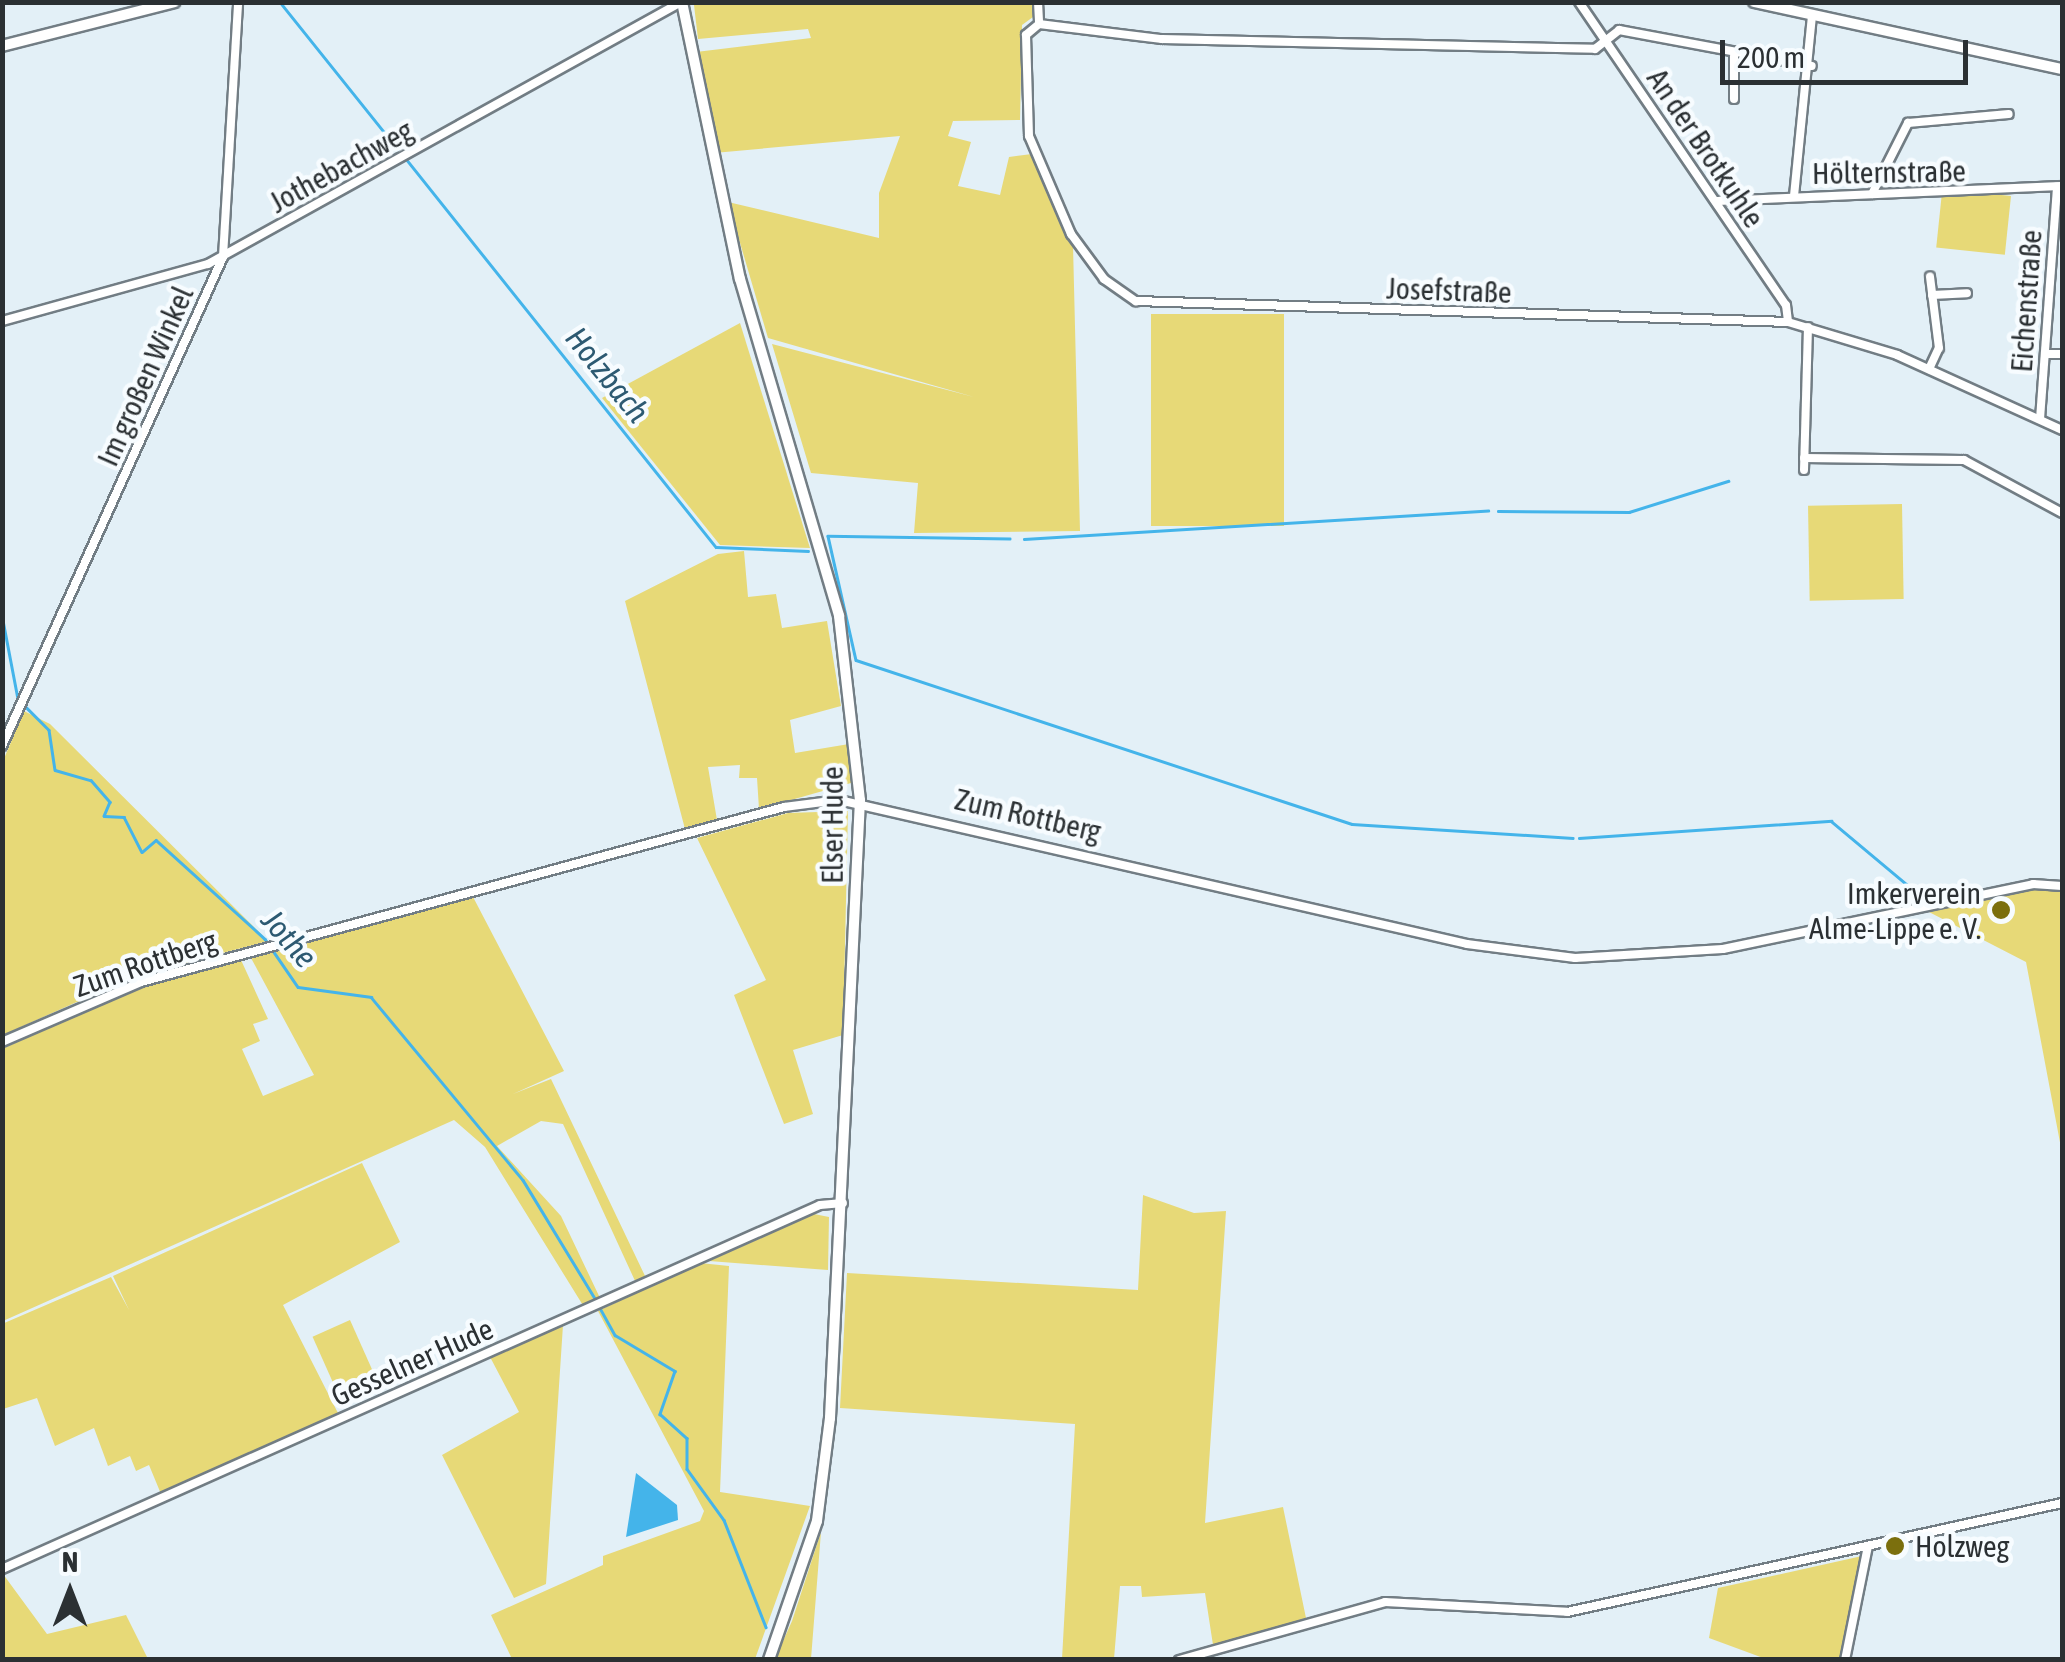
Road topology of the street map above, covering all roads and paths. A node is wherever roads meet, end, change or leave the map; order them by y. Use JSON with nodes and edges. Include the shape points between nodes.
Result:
{"nodes":[{"id":1,"x":174,"y":2,"type":"edge"},
{"id":2,"x":238,"y":2,"type":"edge"},
{"id":3,"x":682,"y":2,"type":"edge"},
{"id":4,"x":1038,"y":2,"type":"edge"},
{"id":5,"x":1579,"y":2,"type":"edge"},
{"id":6,"x":1754,"y":2,"type":"edge"},
{"id":7,"x":1812,"y":14,"type":"junction"},
{"id":8,"x":1039,"y":24,"type":"junction"},
{"id":9,"x":1604,"y":40,"type":"junction"},
{"id":10,"x":2,"y":46,"type":"edge"},
{"id":11,"x":1734,"y":56,"type":"junction"},
{"id":12,"x":1812,"y":66,"type":"junction"},
{"id":13,"x":2062,"y":69,"type":"edge"},
{"id":14,"x":1734,"y":99,"type":"dead end"},
{"id":15,"x":2010,"y":114,"type":"dead end"},
{"id":16,"x":2060,"y":186,"type":"edge"},
{"id":17,"x":1872,"y":194,"type":"junction"},
{"id":18,"x":1794,"y":196,"type":"junction"},
{"id":19,"x":1716,"y":202,"type":"junction"},
{"id":20,"x":223,"y":257,"type":"junction"},
{"id":21,"x":1930,"y":277,"type":"dead end"},
{"id":22,"x":1968,"y":293,"type":"dead end"},
{"id":23,"x":1932,"y":295,"type":"junction"},
{"id":24,"x":2,"y":321,"type":"edge"},
{"id":25,"x":1788,"y":322,"type":"junction"},
{"id":26,"x":1808,"y":327,"type":"junction"},
{"id":27,"x":2045,"y":354,"type":"junction"},
{"id":28,"x":2062,"y":354,"type":"edge"},
{"id":29,"x":1929,"y":369,"type":"junction"},
{"id":30,"x":2040,"y":419,"type":"junction"},
{"id":31,"x":2062,"y":430,"type":"edge"},
{"id":32,"x":1804,"y":458,"type":"junction"},
{"id":33,"x":1804,"y":470,"type":"dead end"},
{"id":34,"x":2062,"y":513,"type":"edge"},
{"id":35,"x":2,"y":746,"type":"edge"},
{"id":36,"x":860,"y":800,"type":"junction"},
{"id":37,"x":2062,"y":886,"type":"edge"},
{"id":38,"x":2,"y":1042,"type":"edge"},
{"id":39,"x":842,"y":1204,"type":"junction"},
{"id":40,"x":2062,"y":1503,"type":"edge"},
{"id":41,"x":1868,"y":1546,"type":"junction"},
{"id":42,"x":2,"y":1569,"type":"edge"},
{"id":43,"x":768,"y":1660,"type":"edge"},
{"id":44,"x":1179,"y":1660,"type":"edge"},
{"id":45,"x":1845,"y":1660,"type":"edge"}],
"edges":[{"from":1,"to":10,"type":"street"},
{"from":2,"to":20,"type":"street","name":"Im großen Winkel"},
{"from":3,"to":20,"type":"street","name":"Jothebachweg"},
{"from":3,"to":36,"type":"street","name":"Elser Hude","via":[[740,280],[839,616]]},
{"from":4,"to":8,"type":"street"},
{"from":5,"to":9,"type":"street","name":"An der Brotkuhle"},
{"from":6,"to":7,"type":"street"},
{"from":7,"to":12,"type":"street"},
{"from":7,"to":13,"type":"street"},
{"from":8,"to":9,"type":"street","via":[[1162,39],[1595,49]]},
{"from":8,"to":25,"type":"street","name":"Josefstraße","via":[[1026,35],[1029,136],[1071,234],[1104,279],[1136,301]]},
{"from":9,"to":11,"type":"street","via":[[1641,31]]},
{"from":9,"to":19,"type":"street","name":"An der Brotkuhle"},
{"from":11,"to":12,"type":"street"},
{"from":11,"to":14,"type":"street"},
{"from":12,"to":18,"type":"street"},
{"from":15,"to":17,"type":"street","via":[[1908,123]]},
{"from":16,"to":17,"type":"street","name":"Hölternstraße"},
{"from":16,"to":27,"type":"street","name":"Eichenstraße"},
{"from":17,"to":18,"type":"street","name":"Hölternstraße"},
{"from":18,"to":19,"type":"street","name":"Hölternstraße"},
{"from":19,"to":25,"type":"street","name":"An der Brotkuhle","via":[[1786,305]]},
{"from":20,"to":24,"type":"street","name":"Jothebachweg"},
{"from":20,"to":35,"type":"street","name":"Im großen Winkel"},
{"from":21,"to":23,"type":"street"},
{"from":22,"to":23,"type":"street"},
{"from":23,"to":29,"type":"street","via":[[1939,348]]},
{"from":25,"to":26,"type":"street","name":"Josefstraße"},
{"from":26,"to":29,"type":"street","name":"Josefstraße"},
{"from":26,"to":32,"type":"street"},
{"from":27,"to":28,"type":"street"},
{"from":27,"to":30,"type":"street","name":"Eichenstraße"},
{"from":29,"to":30,"type":"street","name":"Josefstraße"},
{"from":30,"to":31,"type":"street","name":"Josefstraße"},
{"from":32,"to":33,"type":"street"},
{"from":32,"to":34,"type":"street","via":[[1964,460]]},
{"from":36,"to":37,"type":"street","name":"Zum Rottberg","via":[[1468,944],[1576,958],[1723,949],[2033,884]]},
{"from":36,"to":38,"type":"street","name":"Zum Rottberg","via":[[784,807],[141,982]]},
{"from":36,"to":39,"type":"street","name":"Elser Hude"},
{"from":39,"to":42,"type":"street","name":"Gesselner Hude","via":[[769,1227]]},
{"from":39,"to":43,"type":"street","name":"Elser Hude","via":[[818,1521]]},
{"from":40,"to":41,"type":"street"},
{"from":41,"to":44,"type":"street","via":[[1567,1612],[1385,1602]]},
{"from":41,"to":45,"type":"street"}]}
